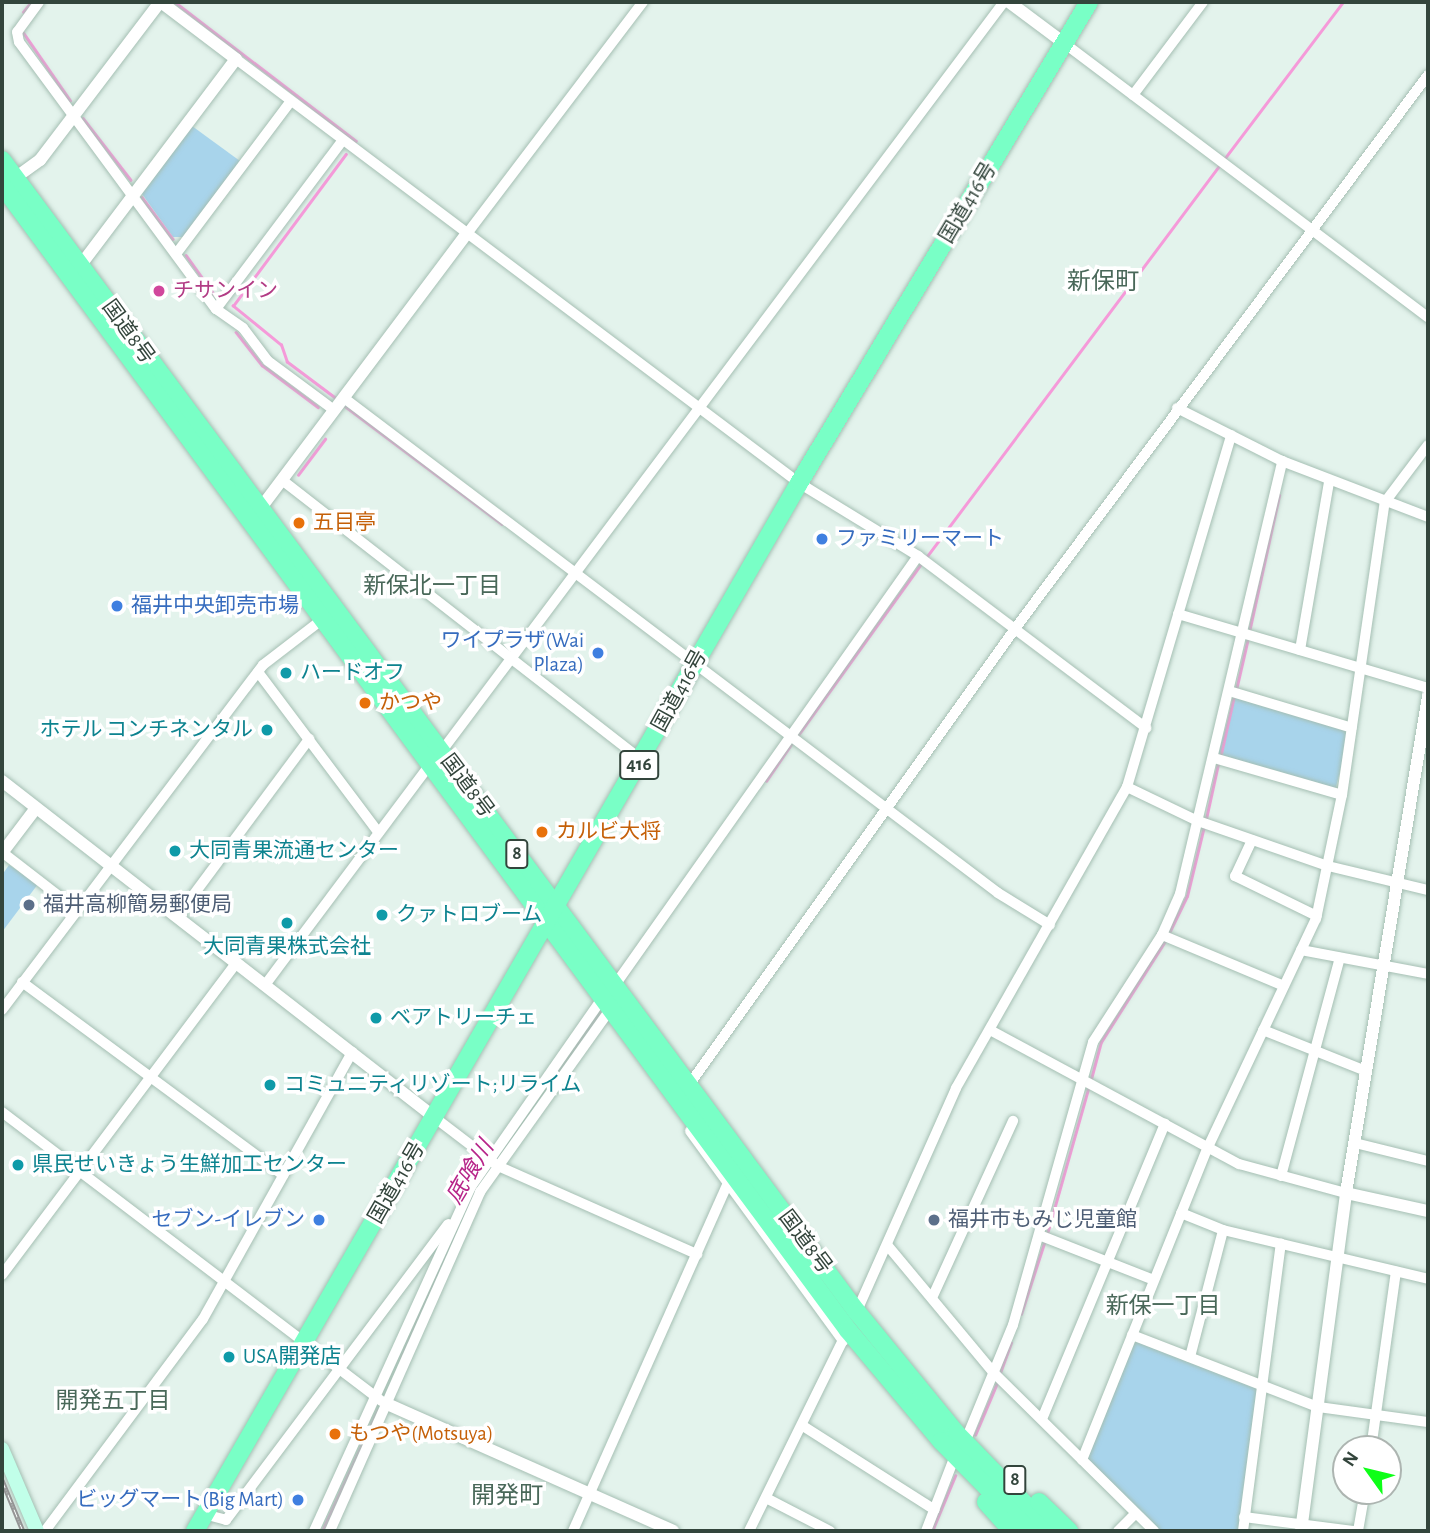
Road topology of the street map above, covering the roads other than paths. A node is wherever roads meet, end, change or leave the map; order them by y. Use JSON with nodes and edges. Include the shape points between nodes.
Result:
{"nodes":[{"id":1,"x":39,"y":2,"type":"edge"},
{"id":2,"x":160,"y":2,"type":"edge"},
{"id":3,"x":643,"y":2,"type":"edge"},
{"id":4,"x":1007,"y":2,"type":"edge"},
{"id":5,"x":1089,"y":2,"type":"edge"},
{"id":6,"x":1203,"y":2,"type":"edge"},
{"id":7,"x":1064,"y":43,"type":"junction"},
{"id":8,"x":236,"y":58,"type":"junction"},
{"id":9,"x":1428,"y":75,"type":"edge"},
{"id":10,"x":1133,"y":95,"type":"junction"},
{"id":11,"x":291,"y":101,"type":"junction"},
{"id":12,"x":74,"y":116,"type":"junction"},
{"id":13,"x":343,"y":140,"type":"junction"},
{"id":14,"x":2,"y":160,"type":"edge"},
{"id":15,"x":8,"y":182,"type":"edge"},
{"id":16,"x":133,"y":196,"type":"junction"},
{"id":17,"x":1312,"y":229,"type":"junction"},
{"id":18,"x":466,"y":235,"type":"junction"},
{"id":19,"x":176,"y":254,"type":"junction"},
{"id":20,"x":80,"y":266,"type":"junction"},
{"id":21,"x":216,"y":309,"type":"junction"},
{"id":22,"x":1428,"y":317,"type":"edge"},
{"id":23,"x":344,"y":398,"type":"junction"},
{"id":24,"x":1177,"y":408,"type":"junction"},
{"id":25,"x":700,"y":409,"type":"junction"},
{"id":26,"x":334,"y":410,"type":"junction"},
{"id":27,"x":1231,"y":435,"type":"junction"},
{"id":28,"x":1428,"y":445,"type":"edge"},
{"id":29,"x":1282,"y":461,"type":"junction"},
{"id":30,"x":282,"y":480,"type":"junction"},
{"id":31,"x":1329,"y":482,"type":"junction"},
{"id":32,"x":799,"y":484,"type":"junction"},
{"id":33,"x":1385,"y":502,"type":"junction"},
{"id":34,"x":260,"y":509,"type":"junction"},
{"id":35,"x":1428,"y":517,"type":"edge"},
{"id":36,"x":918,"y":556,"type":"junction"},
{"id":37,"x":577,"y":572,"type":"junction"},
{"id":38,"x":1178,"y":614,"type":"junction"},
{"id":39,"x":324,"y":618,"type":"junction"},
{"id":40,"x":1014,"y":630,"type":"junction"},
{"id":41,"x":1242,"y":632,"type":"junction"},
{"id":42,"x":1300,"y":650,"type":"junction"},
{"id":43,"x":509,"y":661,"type":"junction"},
{"id":44,"x":697,"y":661,"type":"junction"},
{"id":45,"x":1362,"y":668,"type":"junction"},
{"id":46,"x":258,"y":672,"type":"junction"},
{"id":47,"x":1428,"y":688,"type":"edge"},
{"id":48,"x":1229,"y":691,"type":"junction"},
{"id":49,"x":1428,"y":696,"type":"edge"},
{"id":50,"x":1353,"y":728,"type":"junction"},
{"id":51,"x":1146,"y":729,"type":"junction"},
{"id":52,"x":792,"y":734,"type":"junction"},
{"id":53,"x":309,"y":739,"type":"junction"},
{"id":54,"x":436,"y":758,"type":"junction"},
{"id":55,"x":1213,"y":758,"type":"junction"},
{"id":56,"x":642,"y":760,"type":"junction"},
{"id":57,"x":2,"y":781,"type":"edge"},
{"id":58,"x":1127,"y":788,"type":"junction"},
{"id":59,"x":1342,"y":795,"type":"junction"},
{"id":60,"x":36,"y":808,"type":"junction"},
{"id":61,"x":888,"y":809,"type":"junction"},
{"id":62,"x":1198,"y":821,"type":"junction"},
{"id":63,"x":379,"y":833,"type":"junction"},
{"id":64,"x":1252,"y":840,"type":"junction"},
{"id":65,"x":2,"y":853,"type":"edge"},
{"id":66,"x":111,"y":865,"type":"junction"},
{"id":67,"x":1328,"y":866,"type":"junction"},
{"id":68,"x":1397,"y":883,"type":"junction"},
{"id":69,"x":1428,"y":890,"type":"edge"},
{"id":70,"x":77,"y":909,"type":"junction"},
{"id":71,"x":552,"y":914,"type":"junction"},
{"id":72,"x":177,"y":916,"type":"junction"},
{"id":73,"x":1317,"y":916,"type":"junction"},
{"id":74,"x":1050,"y":925,"type":"junction"},
{"id":75,"x":1162,"y":935,"type":"junction"},
{"id":76,"x":1301,"y":950,"type":"junction"},
{"id":77,"x":1340,"y":958,"type":"junction"},
{"id":78,"x":236,"y":963,"type":"junction"},
{"id":79,"x":1383,"y":966,"type":"junction"},
{"id":80,"x":1428,"y":974,"type":"edge"},
{"id":81,"x":22,"y":982,"type":"junction"},
{"id":82,"x":265,"y":985,"type":"junction"},
{"id":83,"x":1284,"y":986,"type":"junction"},
{"id":84,"x":607,"y":1001,"type":"junction"},
{"id":85,"x":2,"y":1010,"type":"edge"},
{"id":86,"x":990,"y":1030,"type":"junction"},
{"id":87,"x":1263,"y":1030,"type":"junction"},
{"id":88,"x":1315,"y":1051,"type":"junction"},
{"id":89,"x":352,"y":1052,"type":"junction"},
{"id":90,"x":1366,"y":1071,"type":"junction"},
{"id":91,"x":150,"y":1077,"type":"junction"},
{"id":92,"x":1083,"y":1081,"type":"junction"},
{"id":93,"x":689,"y":1085,"type":"junction"},
{"id":94,"x":2,"y":1112,"type":"edge"},
{"id":95,"x":435,"y":1117,"type":"junction"},
{"id":96,"x":1013,"y":1121,"type":"dead end"},
{"id":97,"x":1164,"y":1124,"type":"junction"},
{"id":98,"x":1355,"y":1143,"type":"junction"},
{"id":99,"x":1208,"y":1147,"type":"junction"},
{"id":100,"x":1428,"y":1161,"type":"edge"},
{"id":101,"x":494,"y":1163,"type":"junction"},
{"id":102,"x":79,"y":1172,"type":"junction"},
{"id":103,"x":283,"y":1175,"type":"junction"},
{"id":104,"x":1281,"y":1176,"type":"junction"},
{"id":105,"x":728,"y":1183,"type":"junction"},
{"id":106,"x":1346,"y":1193,"type":"junction"},
{"id":107,"x":460,"y":1208,"type":"junction"},
{"id":108,"x":1428,"y":1211,"type":"edge"},
{"id":109,"x":1181,"y":1213,"type":"junction"},
{"id":110,"x":1223,"y":1230,"type":"junction"},
{"id":111,"x":1040,"y":1235,"type":"junction"},
{"id":112,"x":1281,"y":1243,"type":"junction"},
{"id":113,"x":888,"y":1246,"type":"junction"},
{"id":114,"x":697,"y":1254,"type":"junction"},
{"id":115,"x":1338,"y":1257,"type":"junction"},
{"id":116,"x":1105,"y":1261,"type":"junction"},
{"id":117,"x":3,"y":1268,"type":"edge"},
{"id":118,"x":1396,"y":1272,"type":"junction"},
{"id":119,"x":1428,"y":1279,"type":"edge"},
{"id":120,"x":1154,"y":1280,"type":"junction"},
{"id":121,"x":223,"y":1283,"type":"junction"},
{"id":122,"x":932,"y":1298,"type":"junction"},
{"id":123,"x":857,"y":1312,"type":"junction"},
{"id":124,"x":846,"y":1335,"type":"junction"},
{"id":125,"x":1132,"y":1335,"type":"junction"},
{"id":126,"x":304,"y":1343,"type":"junction"},
{"id":127,"x":1190,"y":1357,"type":"junction"},
{"id":128,"x":338,"y":1372,"type":"junction"},
{"id":129,"x":994,"y":1373,"type":"junction"},
{"id":130,"x":1262,"y":1385,"type":"junction"},
{"id":131,"x":381,"y":1401,"type":"junction"},
{"id":132,"x":1318,"y":1407,"type":"junction"},
{"id":133,"x":1376,"y":1416,"type":"junction"},
{"id":134,"x":1042,"y":1419,"type":"junction"},
{"id":135,"x":1428,"y":1422,"type":"edge"},
{"id":136,"x":803,"y":1426,"type":"junction"},
{"id":137,"x":1373,"y":1435,"type":"edge"},
{"id":138,"x":960,"y":1442,"type":"junction"},
{"id":139,"x":2,"y":1449,"type":"edge"},
{"id":140,"x":1082,"y":1460,"type":"junction"},
{"id":141,"x":589,"y":1494,"type":"junction"},
{"id":142,"x":768,"y":1499,"type":"junction"},
{"id":143,"x":1361,"y":1505,"type":"edge"},
{"id":144,"x":935,"y":1510,"type":"junction"},
{"id":145,"x":1136,"y":1513,"type":"junction"},
{"id":146,"x":204,"y":1514,"type":"junction"},
{"id":147,"x":1244,"y":1517,"type":"junction"},
{"id":148,"x":1302,"y":1528,"type":"edge"},
{"id":149,"x":37,"y":1531,"type":"edge"},
{"id":150,"x":45,"y":1531,"type":"edge"},
{"id":151,"x":195,"y":1531,"type":"edge"},
{"id":152,"x":314,"y":1531,"type":"edge"},
{"id":153,"x":330,"y":1531,"type":"edge"},
{"id":154,"x":573,"y":1531,"type":"edge"},
{"id":155,"x":673,"y":1531,"type":"edge"},
{"id":156,"x":749,"y":1531,"type":"edge"},
{"id":157,"x":830,"y":1531,"type":"edge"},
{"id":158,"x":926,"y":1531,"type":"edge"},
{"id":159,"x":1012,"y":1531,"type":"edge"},
{"id":160,"x":1030,"y":1531,"type":"edge"},
{"id":161,"x":1051,"y":1531,"type":"edge"},
{"id":162,"x":1069,"y":1531,"type":"edge"},
{"id":163,"x":1118,"y":1531,"type":"edge"},
{"id":164,"x":1154,"y":1531,"type":"edge"},
{"id":165,"x":1242,"y":1531,"type":"edge"},
{"id":166,"x":1356,"y":1531,"type":"edge"}],
"edges":[{"from":1,"to":12,"type":"street","via":[[16,37]]},
{"from":2,"to":8,"type":"street"},
{"from":2,"to":12,"type":"street"},
{"from":3,"to":18,"type":"street"},
{"from":4,"to":7,"type":"street"},
{"from":4,"to":25,"type":"street"},
{"from":5,"to":7,"type":"highway","name":"国道416号","number":"416"},
{"from":6,"to":10,"type":"street"},
{"from":7,"to":10,"type":"street"},
{"from":7,"to":32,"type":"highway","name":"国道416号","number":"416"},
{"from":8,"to":11,"type":"street"},
{"from":8,"to":16,"type":"street"},
{"from":9,"to":17,"type":"street"},
{"from":10,"to":17,"type":"street"},
{"from":11,"to":13,"type":"street"},
{"from":11,"to":19,"type":"street"},
{"from":12,"to":15,"type":"street","via":[[40,160]]},
{"from":12,"to":16,"type":"street"},
{"from":13,"to":18,"type":"street"},
{"from":13,"to":21,"type":"street"},
{"from":14,"to":15,"type":"highway","name":"国道8号","number":"8"},
{"from":15,"to":20,"type":"highway","name":"国道8号","number":"8"},
{"from":15,"to":39,"type":"highway","name":"国道8号","number":"8"},
{"from":16,"to":19,"type":"street"},
{"from":16,"to":20,"type":"street"},
{"from":17,"to":22,"type":"street"},
{"from":17,"to":24,"type":"street"},
{"from":18,"to":23,"type":"street"},
{"from":18,"to":25,"type":"street"},
{"from":19,"to":21,"type":"street"},
{"from":20,"to":34,"type":"highway","name":"国道8号","number":"8"},
{"from":21,"to":26,"type":"street","via":[[243,328],[268,361]]},
{"from":23,"to":26,"type":"street"},
{"from":23,"to":37,"type":"street"},
{"from":24,"to":27,"type":"street"},
{"from":24,"to":40,"type":"street"},
{"from":25,"to":32,"type":"street"},
{"from":25,"to":37,"type":"street"},
{"from":26,"to":30,"type":"street"},
{"from":27,"to":29,"type":"street"},
{"from":27,"to":38,"type":"street"},
{"from":28,"to":33,"type":"street"},
{"from":29,"to":31,"type":"street"},
{"from":29,"to":41,"type":"street"},
{"from":30,"to":34,"type":"street"},
{"from":30,"to":43,"type":"street"},
{"from":31,"to":33,"type":"street"},
{"from":31,"to":42,"type":"street"},
{"from":32,"to":36,"type":"street"},
{"from":32,"to":44,"type":"highway","name":"国道416号","number":"416"},
{"from":33,"to":35,"type":"street"},
{"from":33,"to":45,"type":"street"},
{"from":34,"to":54,"type":"highway","name":"国道8号","number":"8"},
{"from":36,"to":40,"type":"street"},
{"from":36,"to":52,"type":"street"},
{"from":37,"to":43,"type":"street"},
{"from":37,"to":44,"type":"street"},
{"from":38,"to":41,"type":"street"},
{"from":38,"to":51,"type":"street"},
{"from":39,"to":46,"type":"street"},
{"from":39,"to":54,"type":"highway","name":"国道8号","number":"8"},
{"from":40,"to":51,"type":"street"},
{"from":40,"to":61,"type":"street"},
{"from":41,"to":42,"type":"street"},
{"from":41,"to":48,"type":"street"},
{"from":42,"to":45,"type":"street"},
{"from":43,"to":54,"type":"street"},
{"from":43,"to":56,"type":"street"},
{"from":44,"to":52,"type":"street"},
{"from":44,"to":56,"type":"highway","name":"国道416号","number":"416"},
{"from":45,"to":47,"type":"street"},
{"from":45,"to":50,"type":"street"},
{"from":46,"to":53,"type":"street"},
{"from":46,"to":66,"type":"street"},
{"from":48,"to":50,"type":"street"},
{"from":48,"to":55,"type":"street"},
{"from":49,"to":68,"type":"street"},
{"from":50,"to":59,"type":"street"},
{"from":51,"to":58,"type":"street"},
{"from":52,"to":61,"type":"street"},
{"from":52,"to":84,"type":"street"},
{"from":53,"to":63,"type":"street"},
{"from":53,"to":72,"type":"street"},
{"from":54,"to":63,"type":"street"},
{"from":54,"to":71,"type":"highway","name":"国道8号","number":"8"},
{"from":55,"to":59,"type":"street"},
{"from":55,"to":62,"type":"street"},
{"from":56,"to":71,"type":"highway","name":"国道416号","number":"416"},
{"from":57,"to":60,"type":"street"},
{"from":58,"to":62,"type":"street"},
{"from":58,"to":74,"type":"street"},
{"from":59,"to":67,"type":"street"},
{"from":60,"to":65,"type":"street"},
{"from":60,"to":66,"type":"street"},
{"from":61,"to":74,"type":"street"},
{"from":61,"to":93,"type":"street"},
{"from":62,"to":64,"type":"street"},
{"from":62,"to":75,"type":"street","via":[[1180,894]]},
{"from":63,"to":82,"type":"street"},
{"from":64,"to":67,"type":"street"},
{"from":64,"to":73,"type":"street","via":[[1235,876]]},
{"from":65,"to":70,"type":"street"},
{"from":66,"to":70,"type":"street"},
{"from":66,"to":72,"type":"street"},
{"from":67,"to":68,"type":"street"},
{"from":67,"to":73,"type":"street"},
{"from":68,"to":69,"type":"street"},
{"from":68,"to":79,"type":"street"},
{"from":70,"to":81,"type":"street"},
{"from":71,"to":84,"type":"highway","name":"国道8号","number":"8"},
{"from":71,"to":95,"type":"highway","name":"国道416号","number":"416"},
{"from":72,"to":78,"type":"street"},
{"from":73,"to":76,"type":"street"},
{"from":74,"to":86,"type":"street"},
{"from":75,"to":83,"type":"street"},
{"from":75,"to":92,"type":"street","via":[[1093,1042]]},
{"from":76,"to":77,"type":"street"},
{"from":76,"to":83,"type":"street"},
{"from":77,"to":79,"type":"street"},
{"from":77,"to":88,"type":"street"},
{"from":78,"to":82,"type":"street"},
{"from":78,"to":91,"type":"street"},
{"from":79,"to":80,"type":"street"},
{"from":79,"to":90,"type":"street"},
{"from":81,"to":85,"type":"street"},
{"from":81,"to":91,"type":"street"},
{"from":82,"to":89,"type":"street"},
{"from":83,"to":87,"type":"street"},
{"from":84,"to":93,"type":"highway","name":"国道8号","number":"8"},
{"from":84,"to":101,"type":"street"},
{"from":84,"to":105,"type":"street"},
{"from":84,"to":124,"type":"highway","name":"国道8号","number":"8"},
{"from":86,"to":92,"type":"street"},
{"from":86,"to":113,"type":"street","via":[[956,1088]]},
{"from":87,"to":88,"type":"street"},
{"from":87,"to":99,"type":"street"},
{"from":88,"to":90,"type":"street"},
{"from":88,"to":104,"type":"street"},
{"from":89,"to":95,"type":"street"},
{"from":89,"to":103,"type":"street"},
{"from":90,"to":98,"type":"street"},
{"from":91,"to":102,"type":"street"},
{"from":91,"to":103,"type":"street"},
{"from":92,"to":97,"type":"street"},
{"from":92,"to":111,"type":"street"},
{"from":93,"to":123,"type":"highway","name":"国道8号","number":"8"},
{"from":94,"to":102,"type":"street"},
{"from":95,"to":101,"type":"street"},
{"from":95,"to":126,"type":"highway","name":"国道416号","number":"416"},
{"from":96,"to":122,"type":"street"},
{"from":97,"to":99,"type":"street"},
{"from":97,"to":116,"type":"street"},
{"from":98,"to":100,"type":"street"},
{"from":98,"to":106,"type":"street"},
{"from":99,"to":104,"type":"street"},
{"from":99,"to":109,"type":"street"},
{"from":101,"to":107,"type":"street"},
{"from":101,"to":114,"type":"street"},
{"from":101,"to":131,"type":"street"},
{"from":102,"to":117,"type":"street"},
{"from":102,"to":121,"type":"street"},
{"from":103,"to":121,"type":"street"},
{"from":104,"to":106,"type":"street"},
{"from":105,"to":114,"type":"street"},
{"from":105,"to":124,"type":"street"},
{"from":106,"to":108,"type":"street"},
{"from":106,"to":115,"type":"street"},
{"from":107,"to":128,"type":"street"},
{"from":107,"to":131,"type":"street"},
{"from":109,"to":110,"type":"street"},
{"from":109,"to":120,"type":"street"},
{"from":110,"to":112,"type":"street"},
{"from":110,"to":127,"type":"street"},
{"from":111,"to":116,"type":"street"},
{"from":111,"to":129,"type":"street"},
{"from":112,"to":115,"type":"street"},
{"from":112,"to":130,"type":"street"},
{"from":113,"to":122,"type":"street"},
{"from":113,"to":123,"type":"street"},
{"from":114,"to":141,"type":"street"},
{"from":115,"to":118,"type":"street"},
{"from":115,"to":132,"type":"street"},
{"from":116,"to":120,"type":"street"},
{"from":116,"to":134,"type":"street"},
{"from":118,"to":119,"type":"street"},
{"from":118,"to":133,"type":"street"},
{"from":120,"to":125,"type":"street"},
{"from":121,"to":126,"type":"street"},
{"from":121,"to":150,"type":"street","via":[[203,1319]]},
{"from":122,"to":129,"type":"street"},
{"from":123,"to":124,"type":"street"},
{"from":123,"to":138,"type":"highway","name":"国道8号","number":"8"},
{"from":124,"to":136,"type":"street"},
{"from":124,"to":138,"type":"highway","name":"国道8号","number":"8"},
{"from":125,"to":127,"type":"street"},
{"from":125,"to":140,"type":"street"},
{"from":126,"to":128,"type":"street"},
{"from":126,"to":146,"type":"highway","name":"国道416号","number":"416"},
{"from":127,"to":130,"type":"street"},
{"from":128,"to":131,"type":"street"},
{"from":128,"to":146,"type":"street","via":[[226,1520]]},
{"from":129,"to":134,"type":"street"},
{"from":129,"to":138,"type":"street"},
{"from":130,"to":132,"type":"street"},
{"from":130,"to":147,"type":"street"},
{"from":131,"to":141,"type":"street"},
{"from":131,"to":152,"type":"street"},
{"from":131,"to":153,"type":"street"},
{"from":132,"to":133,"type":"street"},
{"from":132,"to":148,"type":"street"},
{"from":133,"to":135,"type":"street"},
{"from":133,"to":137,"type":"street"},
{"from":134,"to":140,"type":"street"},
{"from":136,"to":142,"type":"street"},
{"from":136,"to":144,"type":"street"},
{"from":138,"to":144,"type":"street"},
{"from":138,"to":159,"type":"highway","number":"8"},
{"from":138,"to":160,"type":"highway","name":"国道8号","number":"8"},
{"from":138,"to":161,"type":"highway","name":"国道8号","number":"8"},
{"from":138,"to":162,"type":"highway","number":"8"},
{"from":139,"to":149,"type":"main road"},
{"from":140,"to":145,"type":"street"},
{"from":141,"to":154,"type":"street"},
{"from":141,"to":155,"type":"street"},
{"from":142,"to":156,"type":"street"},
{"from":142,"to":157,"type":"street"},
{"from":143,"to":166,"type":"street"},
{"from":144,"to":158,"type":"street"},
{"from":145,"to":163,"type":"street"},
{"from":145,"to":164,"type":"street"},
{"from":146,"to":151,"type":"highway","name":"国道416号","number":"416"},
{"from":147,"to":148,"type":"street"},
{"from":147,"to":165,"type":"street"},
{"from":148,"to":166,"type":"street"}]}
